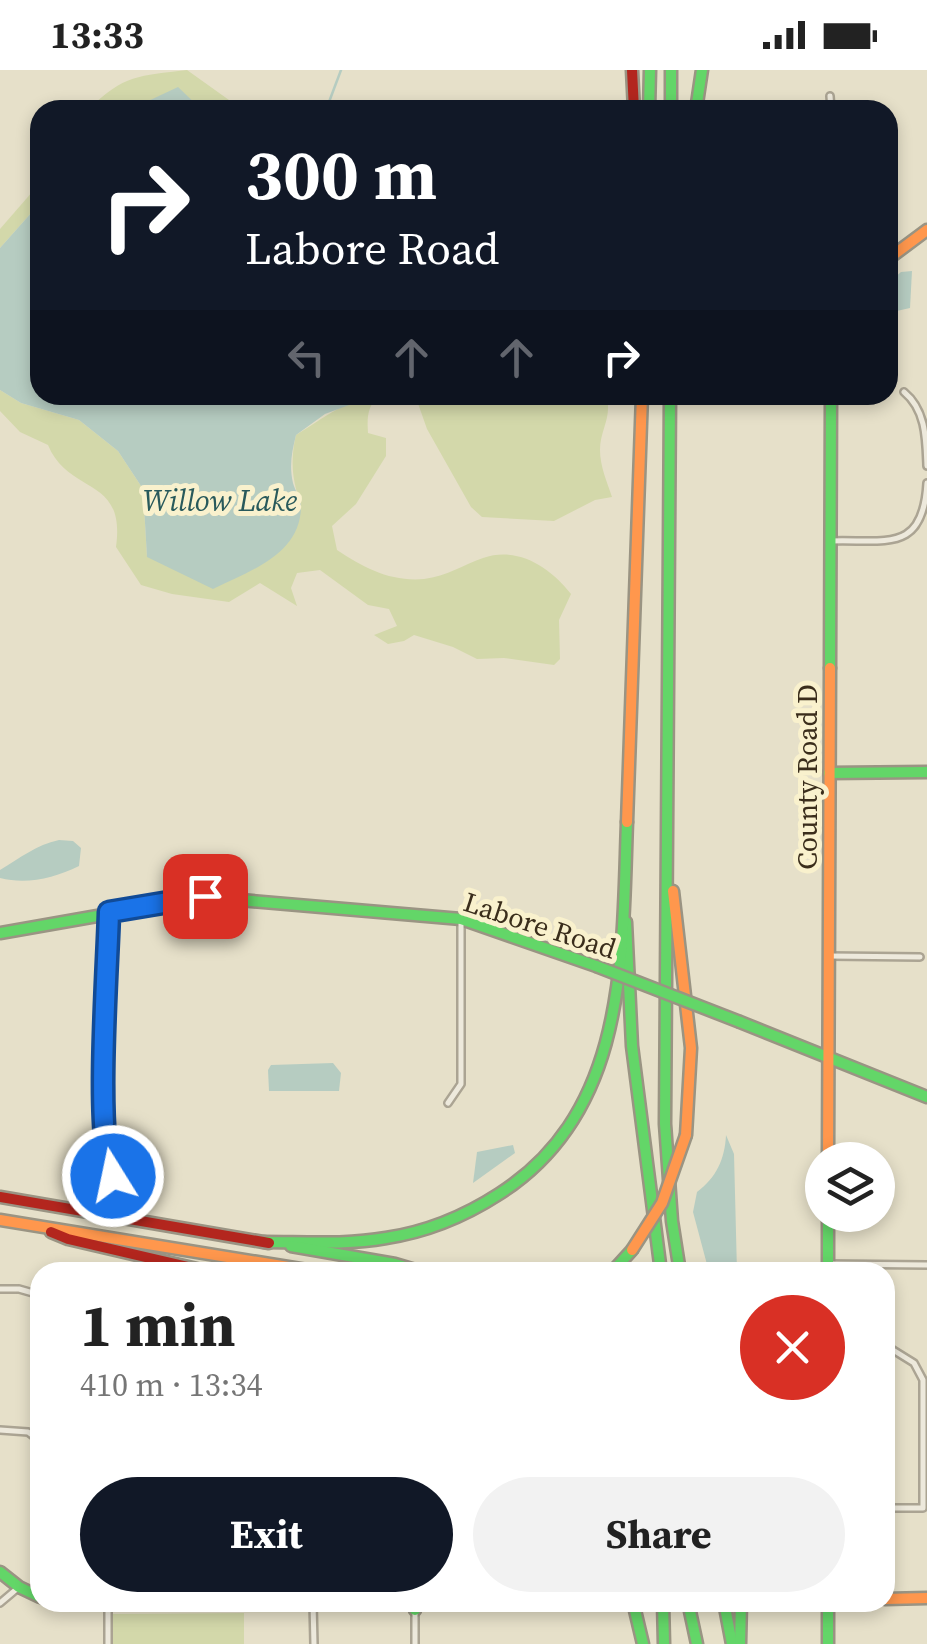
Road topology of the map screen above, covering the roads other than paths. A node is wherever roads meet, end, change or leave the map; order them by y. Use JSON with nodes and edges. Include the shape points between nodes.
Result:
{"nodes":[{"id":1,"x":632,"y":70,"type":"edge"},
{"id":2,"x":650,"y":70,"type":"edge"},
{"id":3,"x":671,"y":70,"type":"edge"},
{"id":4,"x":702,"y":70,"type":"edge"},
{"id":5,"x":830,"y":96,"type":"dead end"},
{"id":6,"x":634,"y":100,"type":"edge"},
{"id":7,"x":649,"y":100,"type":"edge"},
{"id":8,"x":671,"y":100,"type":"edge"},
{"id":9,"x":698,"y":100,"type":"edge"},
{"id":10,"x":830,"y":100,"type":"edge"},
{"id":11,"x":927,"y":230,"type":"edge"},
{"id":12,"x":898,"y":252,"type":"edge"},
{"id":13,"x":904,"y":392,"type":"dead end"},
{"id":14,"x":640,"y":405,"type":"edge"},
{"id":15,"x":670,"y":405,"type":"edge"},
{"id":16,"x":831,"y":405,"type":"edge"},
{"id":17,"x":927,"y":466,"type":"edge"},
{"id":18,"x":927,"y":483,"type":"edge"},
{"id":19,"x":830,"y":541,"type":"junction"},
{"id":20,"x":927,"y":772,"type":"edge"},
{"id":21,"x":829,"y":773,"type":"junction"},
{"id":22,"x":668,"y":866,"type":"junction"},
{"id":23,"x":624,"y":876,"type":"junction"},
{"id":24,"x":109,"y":912,"type":"junction"},
{"id":25,"x":461,"y":919,"type":"junction"},
{"id":26,"x":0,"y":933,"type":"edge"},
{"id":27,"x":829,"y":956,"type":"junction"},
{"id":28,"x":920,"y":957,"type":"dead end"},
{"id":29,"x":828,"y":1057,"type":"junction"},
{"id":30,"x":927,"y":1097,"type":"edge"},
{"id":31,"x":448,"y":1103,"type":"dead end"},
{"id":32,"x":828,"y":1142,"type":"edge"},
{"id":33,"x":113,"y":1176,"type":"dead end"},
{"id":34,"x":0,"y":1198,"type":"edge"},
{"id":35,"x":0,"y":1220,"type":"edge"},
{"id":36,"x":36,"y":1225,"type":"junction"},
{"id":37,"x":828,"y":1232,"type":"edge"},
{"id":38,"x":264,"y":1242,"type":"junction"},
{"id":39,"x":167,"y":1262,"type":"edge"},
{"id":40,"x":256,"y":1262,"type":"edge"},
{"id":41,"x":383,"y":1262,"type":"edge"},
{"id":42,"x":621,"y":1262,"type":"edge"},
{"id":43,"x":660,"y":1262,"type":"edge"},
{"id":44,"x":678,"y":1262,"type":"edge"},
{"id":45,"x":828,"y":1262,"type":"edge"},
{"id":46,"x":927,"y":1265,"type":"edge"},
{"id":47,"x":895,"y":1266,"type":"edge"},
{"id":48,"x":0,"y":1290,"type":"edge"},
{"id":49,"x":30,"y":1292,"type":"edge"},
{"id":50,"x":895,"y":1351,"type":"edge"},
{"id":51,"x":0,"y":1430,"type":"edge"},
{"id":52,"x":30,"y":1434,"type":"edge"},
{"id":53,"x":895,"y":1508,"type":"edge"},
{"id":54,"x":0,"y":1572,"type":"edge"},
{"id":55,"x":19,"y":1587,"type":"junction"},
{"id":56,"x":30,"y":1593,"type":"edge"},
{"id":57,"x":927,"y":1598,"type":"edge"},
{"id":58,"x":895,"y":1599,"type":"edge"},
{"id":59,"x":0,"y":1603,"type":"edge"},
{"id":60,"x":108,"y":1612,"type":"edge"},
{"id":61,"x":314,"y":1612,"type":"edge"},
{"id":62,"x":415,"y":1612,"type":"edge"},
{"id":63,"x":635,"y":1612,"type":"edge"},
{"id":64,"x":663,"y":1612,"type":"edge"},
{"id":65,"x":690,"y":1612,"type":"edge"},
{"id":66,"x":726,"y":1612,"type":"edge"},
{"id":67,"x":740,"y":1612,"type":"edge"},
{"id":68,"x":828,"y":1612,"type":"edge"},
{"id":69,"x":108,"y":1644,"type":"edge"},
{"id":70,"x":314,"y":1644,"type":"edge"},
{"id":71,"x":415,"y":1644,"type":"edge"},
{"id":72,"x":643,"y":1644,"type":"edge"},
{"id":73,"x":664,"y":1644,"type":"edge"},
{"id":74,"x":697,"y":1644,"type":"edge"},
{"id":75,"x":732,"y":1644,"type":"edge"},
{"id":76,"x":740,"y":1644,"type":"edge"},
{"id":77,"x":828,"y":1644,"type":"edge"}],
"edges":[{"from":1,"to":6,"type":"main road"},
{"from":2,"to":7,"type":"main road"},
{"from":3,"to":8,"type":"main road"},
{"from":4,"to":9,"type":"main road"},
{"from":5,"to":10,"type":"street"},
{"from":11,"to":12,"type":"main road"},
{"from":13,"to":17,"type":"street","via":[[922,416]]},
{"from":14,"to":23,"type":"main road"},
{"from":15,"to":22,"type":"main road"},
{"from":16,"to":19,"type":"main road","name":"County Road D"},
{"from":18,"to":19,"type":"street","via":[[920,523],[903,536]]},
{"from":19,"to":21,"type":"main road","name":"County Road D"},
{"from":20,"to":21,"type":"main road"},
{"from":21,"to":27,"type":"main road","name":"County Road D"},
{"from":22,"to":42,"type":"main road","bridge":true,"via":[[688,1014],[686,1135],[662,1203]]},
{"from":22,"to":44,"type":"main road","via":[[665,1124]]},
{"from":23,"to":38,"type":"main road","via":[[611,1028],[585,1103],[558,1143],[490,1201],[448,1222],[373,1240]]},
{"from":23,"to":43,"type":"main road","via":[[632,1046]]},
{"from":24,"to":25,"type":"main road","name":"Labore Road","via":[[205,896]]},
{"from":24,"to":26,"type":"main road","name":"Labore Road"},
{"from":24,"to":33,"type":"street","via":[[104,1126]]},
{"from":25,"to":29,"type":"main road","name":"Labore Road","bridge":true},
{"from":25,"to":31,"type":"street","via":[[460,1084]]},
{"from":27,"to":28,"type":"street"},
{"from":27,"to":29,"type":"main road","name":"County Road D"},
{"from":29,"to":30,"type":"main road","name":"Labore Road"},
{"from":29,"to":32,"type":"main road","name":"County Road D"},
{"from":34,"to":38,"type":"main road"},
{"from":35,"to":36,"type":"main road"},
{"from":36,"to":39,"type":"main road"},
{"from":36,"to":40,"type":"main road"},
{"from":37,"to":45,"type":"main road"},
{"from":38,"to":41,"type":"main road"},
{"from":46,"to":47,"type":"street"},
{"from":48,"to":49,"type":"street"},
{"from":50,"to":53,"type":"street","via":[[921,1374],[924,1441],[923,1508]]},
{"from":51,"to":52,"type":"street"},
{"from":54,"to":55,"type":"main road"},
{"from":55,"to":56,"type":"main road"},
{"from":55,"to":59,"type":"street"},
{"from":57,"to":58,"type":"main road"},
{"from":60,"to":69,"type":"street"},
{"from":61,"to":70,"type":"street"},
{"from":62,"to":71,"type":"street"},
{"from":63,"to":72,"type":"main road"},
{"from":64,"to":73,"type":"main road"},
{"from":65,"to":74,"type":"main road"},
{"from":66,"to":75,"type":"main road"},
{"from":67,"to":76,"type":"main road"},
{"from":68,"to":77,"type":"main road"}]}
